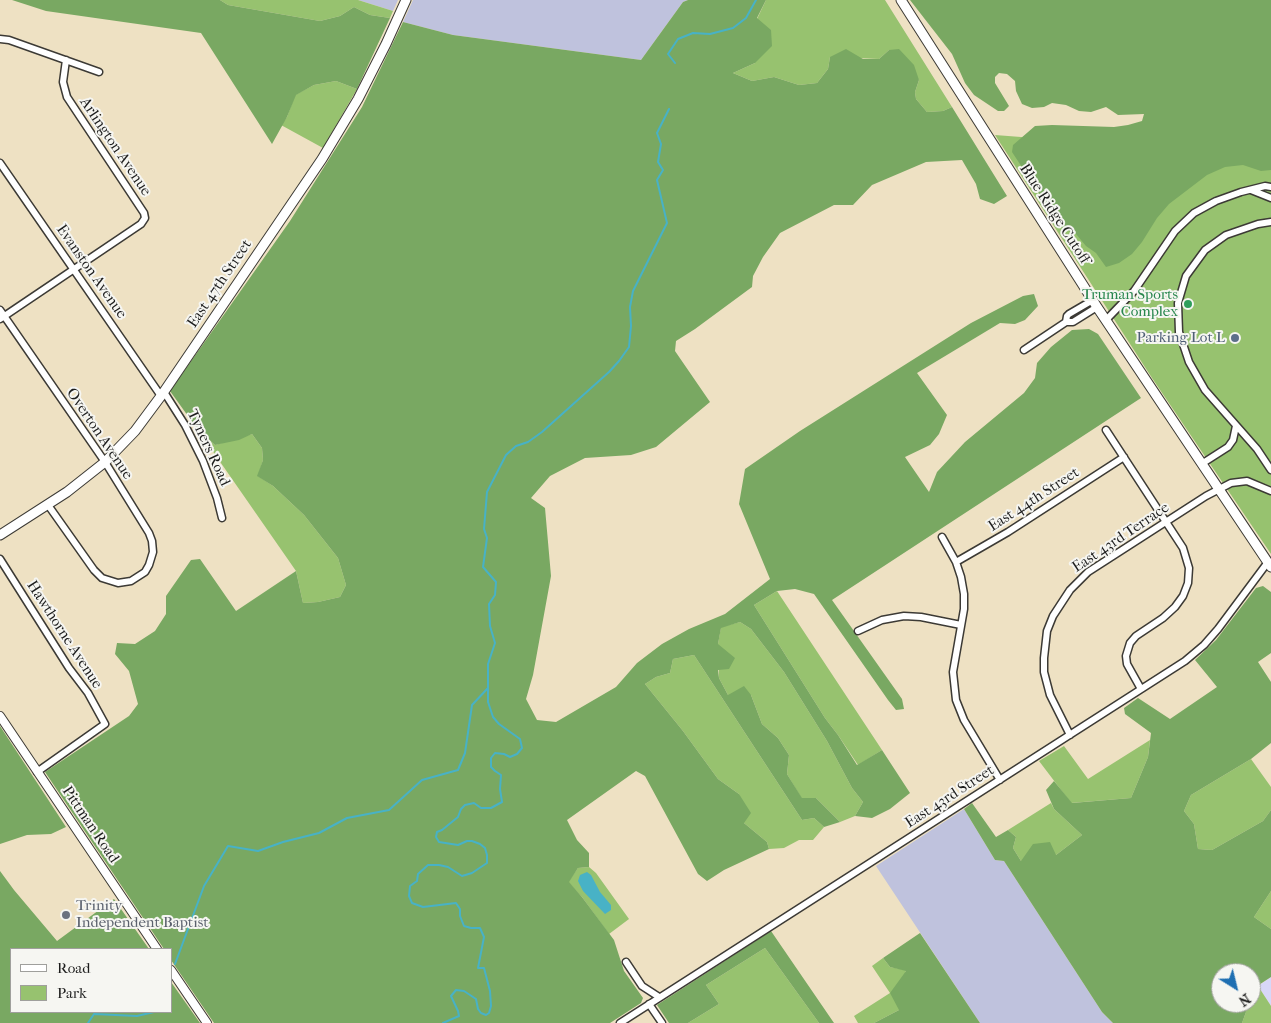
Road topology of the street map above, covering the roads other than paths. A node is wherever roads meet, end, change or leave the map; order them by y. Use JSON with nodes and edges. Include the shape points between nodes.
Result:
{"nodes":[{"id":1,"x":406,"y":0,"type":"edge"},
{"id":2,"x":900,"y":0,"type":"edge"},
{"id":3,"x":0,"y":39,"type":"edge"},
{"id":4,"x":66,"y":60,"type":"junction"},
{"id":5,"x":99,"y":72,"type":"dead end"},
{"id":6,"x":0,"y":163,"type":"edge"},
{"id":7,"x":1271,"y":186,"type":"edge"},
{"id":8,"x":1251,"y":190,"type":"junction"},
{"id":9,"x":1271,"y":198,"type":"edge"},
{"id":10,"x":1271,"y":222,"type":"edge"},
{"id":11,"x":74,"y":268,"type":"junction"},
{"id":12,"x":1095,"y":303,"type":"junction"},
{"id":13,"x":0,"y":310,"type":"edge"},
{"id":14,"x":2,"y":318,"type":"edge"},
{"id":15,"x":1106,"y":320,"type":"junction"},
{"id":16,"x":1024,"y":350,"type":"dead end"},
{"id":17,"x":163,"y":394,"type":"junction"},
{"id":18,"x":1236,"y":426,"type":"junction"},
{"id":19,"x":1106,"y":430,"type":"dead end"},
{"id":20,"x":1124,"y":457,"type":"junction"},
{"id":21,"x":105,"y":462,"type":"junction"},
{"id":22,"x":1203,"y":463,"type":"junction"},
{"id":23,"x":1271,"y":470,"type":"edge"},
{"id":24,"x":1219,"y":489,"type":"junction"},
{"id":25,"x":1271,"y":491,"type":"edge"},
{"id":26,"x":48,"y":505,"type":"junction"},
{"id":27,"x":222,"y":518,"type":"dead end"},
{"id":28,"x":1166,"y":522,"type":"junction"},
{"id":29,"x":0,"y":536,"type":"edge"},
{"id":30,"x":942,"y":538,"type":"dead end"},
{"id":31,"x":0,"y":559,"type":"edge"},
{"id":32,"x":956,"y":562,"type":"junction"},
{"id":33,"x":1269,"y":564,"type":"edge"},
{"id":34,"x":961,"y":625,"type":"junction"},
{"id":35,"x":858,"y":631,"type":"dead end"},
{"id":36,"x":1142,"y":689,"type":"junction"},
{"id":37,"x":0,"y":716,"type":"edge"},
{"id":38,"x":1070,"y":735,"type":"junction"},
{"id":39,"x":37,"y":772,"type":"junction"},
{"id":40,"x":1000,"y":780,"type":"junction"},
{"id":41,"x":157,"y":948,"type":"edge"},
{"id":42,"x":626,"y":962,"type":"dead end"},
{"id":43,"x":172,"y":971,"type":"edge"},
{"id":44,"x":659,"y":997,"type":"junction"},
{"id":45,"x":649,"y":1004,"type":"junction"},
{"id":46,"x":207,"y":1023,"type":"edge"},
{"id":47,"x":620,"y":1023,"type":"edge"},
{"id":48,"x":662,"y":1023,"type":"edge"}],
"edges":[{"from":1,"to":17,"type":"main road","name":"East 47th Street","via":[[358,98],[322,159]]},
{"from":2,"to":12,"type":"main road","name":"Blue Ridge Cutoff"},
{"from":3,"to":4,"type":"street"},
{"from":4,"to":5,"type":"street"},
{"from":4,"to":11,"type":"street","name":"Arlington Avenue","via":[[63,82],[67,97],[145,218],[141,224]]},
{"from":6,"to":11,"type":"street","name":"Evanston Avenue"},
{"from":7,"to":8,"type":"street"},
{"from":8,"to":9,"type":"street"},
{"from":8,"to":15,"type":"street","via":[[1216,201],[1194,213],[1175,231],[1134,291]]},
{"from":10,"to":18,"type":"street","via":[[1226,235],[1205,250],[1186,276],[1178,303],[1179,332],[1189,362],[1205,390]]},
{"from":11,"to":14,"type":"street"},
{"from":11,"to":17,"type":"street","name":"Evanston Avenue"},
{"from":12,"to":15,"type":"main road","name":"Blue Ridge Cutoff"},
{"from":12,"to":16,"type":"street","via":[[1072,323],[1066,322]]},
{"from":13,"to":14,"type":"street","name":"Overton Avenue"},
{"from":14,"to":21,"type":"street","name":"Overton Avenue"},
{"from":15,"to":22,"type":"main road","name":"Blue Ridge Cutoff"},
{"from":17,"to":21,"type":"main road","name":"East 47th Street","via":[[135,431]]},
{"from":17,"to":27,"type":"street","name":"Tyners Road","via":[[185,425],[217,498]]},
{"from":18,"to":22,"type":"street","via":[[1228,447]]},
{"from":18,"to":23,"type":"street"},
{"from":19,"to":20,"type":"street"},
{"from":20,"to":28,"type":"street"},
{"from":20,"to":32,"type":"street","name":"East 44th Street"},
{"from":21,"to":26,"type":"main road","name":"East 47th Street"},
{"from":21,"to":26,"type":"street","name":"Overton Avenue","via":[[152,541],[152,560],[145,572],[123,583],[102,578]]},
{"from":22,"to":24,"type":"main road","name":"Blue Ridge Cutoff"},
{"from":24,"to":25,"type":"street","name":"East 43rd Terrace","via":[[1236,481],[1247,481]]},
{"from":24,"to":28,"type":"street","name":"East 43rd Terrace"},
{"from":24,"to":33,"type":"main road","name":"Blue Ridge Cutoff"},
{"from":26,"to":29,"type":"main road","name":"East 47th Street"},
{"from":28,"to":36,"type":"street","via":[[1186,555],[1188,583],[1175,607],[1130,643],[1127,664]]},
{"from":28,"to":38,"type":"street","name":"East 43rd Terrace","via":[[1088,572],[1062,599],[1053,616],[1044,645],[1044,672],[1050,695]]},
{"from":30,"to":32,"type":"street"},
{"from":31,"to":39,"type":"street","name":"Hawthorne Avenue","via":[[105,724]]},
{"from":32,"to":34,"type":"street","via":[[964,594]]},
{"from":33,"to":36,"type":"street","name":"East 43rd Street","via":[[1204,645]]},
{"from":34,"to":35,"type":"street","via":[[904,616],[882,620]]},
{"from":34,"to":40,"type":"street","via":[[953,672],[956,700],[964,720]]},
{"from":36,"to":38,"type":"street","name":"East 43rd Street"},
{"from":37,"to":39,"type":"street","name":"Pittman Road"},
{"from":38,"to":40,"type":"street","name":"East 43rd Street"},
{"from":39,"to":41,"type":"street","name":"Pittman Road"},
{"from":40,"to":44,"type":"street","name":"East 43rd Street"},
{"from":42,"to":44,"type":"street","via":[[642,986]]},
{"from":43,"to":46,"type":"street"},
{"from":44,"to":45,"type":"street","name":"East 43rd Street"},
{"from":45,"to":47,"type":"street","name":"East 43rd Street"},
{"from":45,"to":48,"type":"street"}]}
